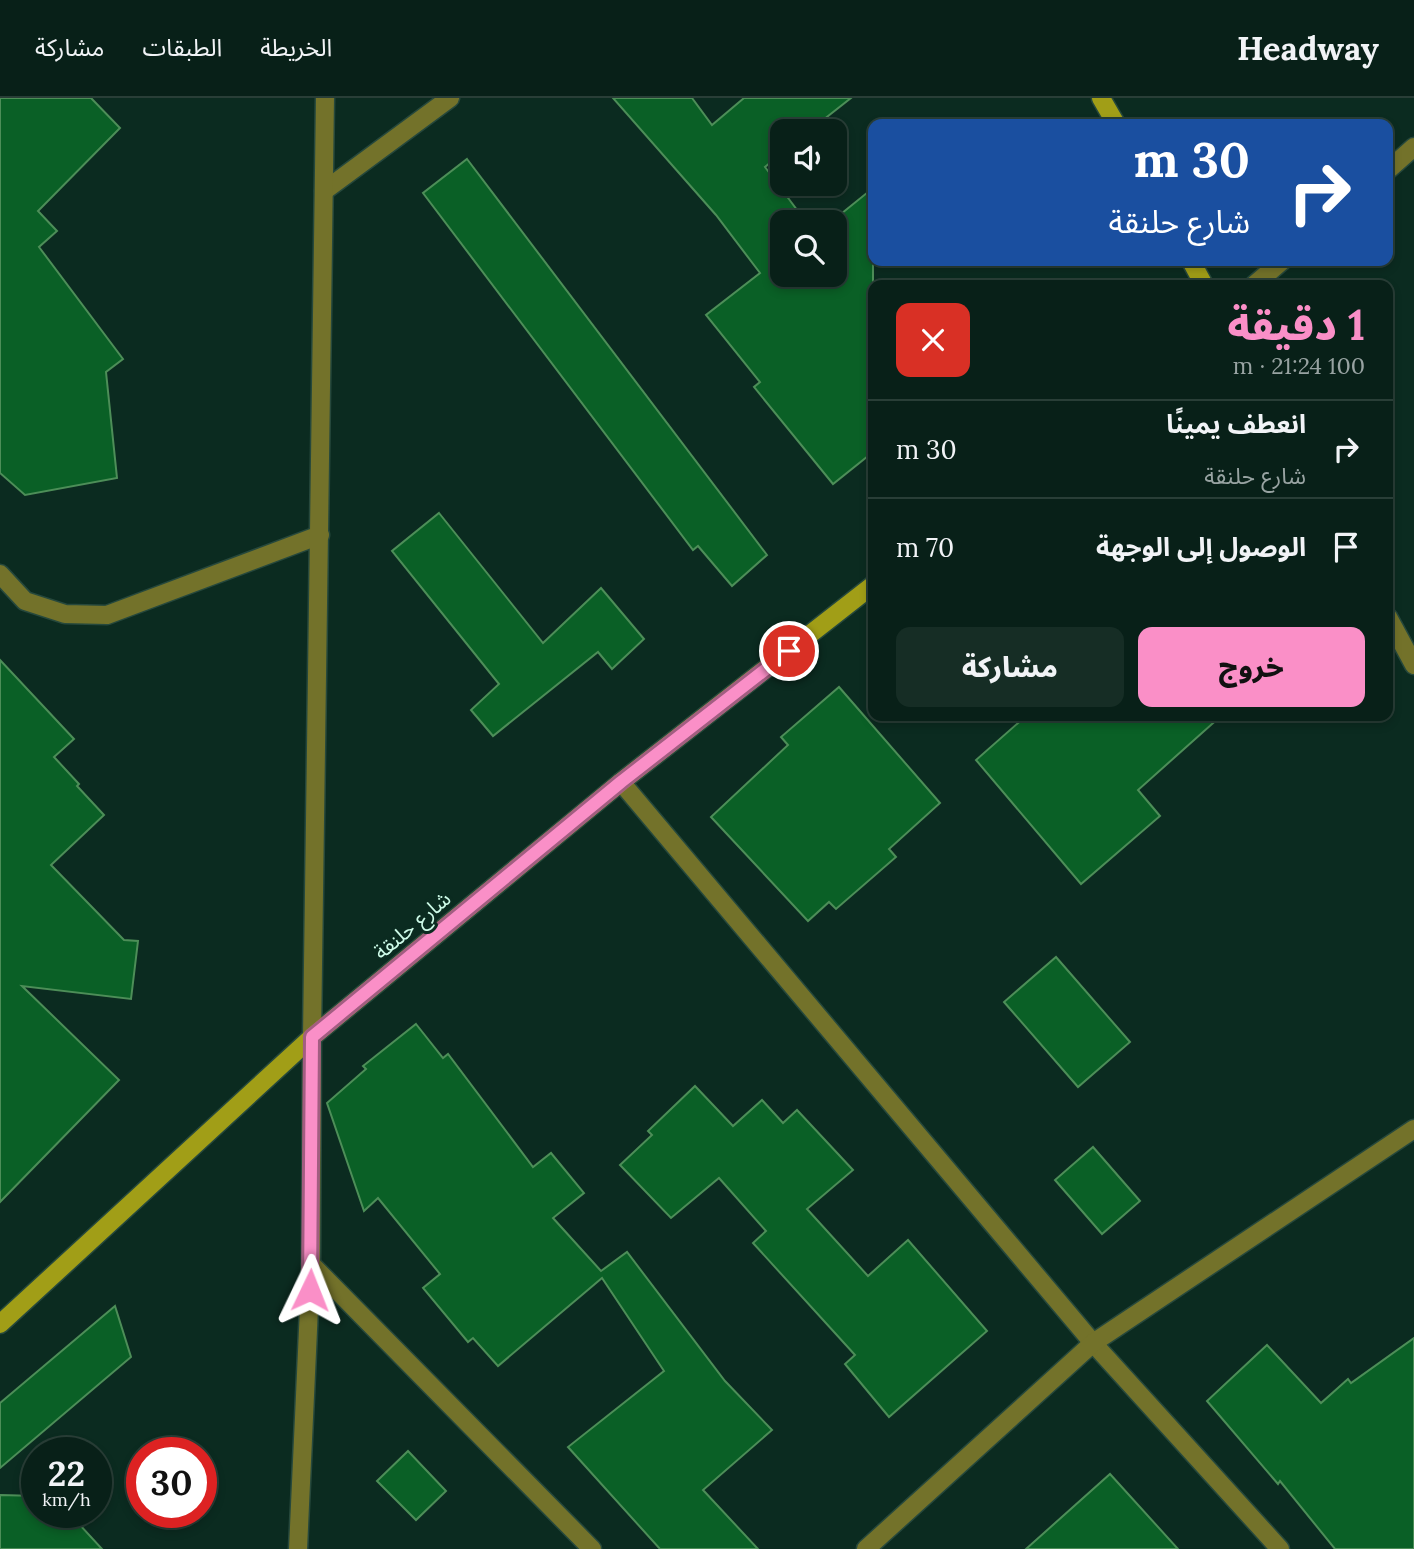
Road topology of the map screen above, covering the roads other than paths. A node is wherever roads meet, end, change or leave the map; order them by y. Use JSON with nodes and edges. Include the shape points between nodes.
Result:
{"nodes":[{"id":1,"x":325,"y":98,"type":"edge"},
{"id":2,"x":450,"y":98,"type":"edge"},
{"id":3,"x":1101,"y":98,"type":"edge"},
{"id":4,"x":1113,"y":119,"type":"edge"},
{"id":5,"x":1414,"y":147,"type":"edge"},
{"id":6,"x":1393,"y":166,"type":"edge"},
{"id":7,"x":324,"y":191,"type":"junction"},
{"id":8,"x":1276,"y":266,"type":"edge"},
{"id":9,"x":1260,"y":280,"type":"edge"},
{"id":10,"x":320,"y":536,"type":"junction"},
{"id":11,"x":0,"y":574,"type":"edge"},
{"id":12,"x":868,"y":589,"type":"edge"},
{"id":13,"x":1393,"y":626,"type":"edge"},
{"id":14,"x":1414,"y":665,"type":"edge"},
{"id":15,"x":621,"y":782,"type":"junction"},
{"id":16,"x":312,"y":1037,"type":"junction"},
{"id":17,"x":1414,"y":1129,"type":"edge"},
{"id":18,"x":311,"y":1264,"type":"junction"},
{"id":19,"x":0,"y":1324,"type":"edge"},
{"id":20,"x":1093,"y":1343,"type":"junction"},
{"id":21,"x":298,"y":1549,"type":"edge"},
{"id":22,"x":592,"y":1549,"type":"edge"},
{"id":23,"x":866,"y":1549,"type":"edge"},
{"id":24,"x":1280,"y":1549,"type":"edge"}],
"edges":[{"from":1,"to":7,"type":"street"},
{"from":2,"to":7,"type":"street"},
{"from":3,"to":4,"type":"street"},
{"from":5,"to":6,"type":"street"},
{"from":7,"to":10,"type":"street"},
{"from":8,"to":9,"type":"street"},
{"from":10,"to":11,"type":"street","via":[[107,615],[65,614],[25,601]]},
{"from":10,"to":16,"type":"street"},
{"from":12,"to":15,"type":"street","name":"شارع حلنقة"},
{"from":13,"to":14,"type":"street"},
{"from":15,"to":16,"type":"street","name":"شارع حلنقة"},
{"from":15,"to":20,"type":"street"},
{"from":16,"to":18,"type":"street"},
{"from":16,"to":19,"type":"street","name":"شارع حلنقة"},
{"from":17,"to":20,"type":"street"},
{"from":18,"to":21,"type":"street"},
{"from":18,"to":22,"type":"street"},
{"from":20,"to":23,"type":"street"},
{"from":20,"to":24,"type":"street"}]}
